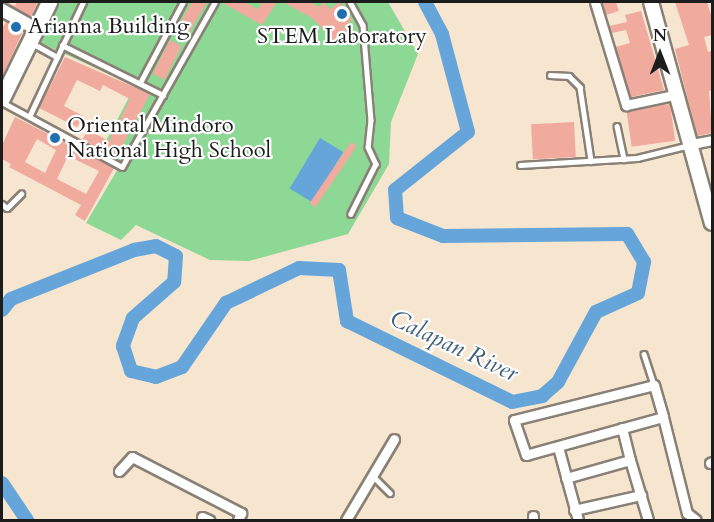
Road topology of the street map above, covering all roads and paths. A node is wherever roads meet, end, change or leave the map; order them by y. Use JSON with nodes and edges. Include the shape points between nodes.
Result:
{"nodes":[{"id":1,"x":49,"y":2,"type":"edge"},
{"id":2,"x":83,"y":2,"type":"edge"},
{"id":3,"x":183,"y":2,"type":"edge"},
{"id":4,"x":215,"y":2,"type":"edge"},
{"id":5,"x":350,"y":2,"type":"edge"},
{"id":6,"x":595,"y":2,"type":"edge"},
{"id":7,"x":651,"y":2,"type":"edge"},
{"id":8,"x":2,"y":10,"type":"edge"},
{"id":9,"x":33,"y":35,"type":"junction"},
{"id":10,"x":62,"y":45,"type":"junction"},
{"id":11,"x":57,"y":57,"type":"junction"},
{"id":12,"x":550,"y":75,"type":"dead end"},
{"id":13,"x":141,"y":81,"type":"junction"},
{"id":14,"x":163,"y":94,"type":"junction"},
{"id":15,"x":678,"y":94,"type":"junction"},
{"id":16,"x":2,"y":100,"type":"edge"},
{"id":17,"x":29,"y":117,"type":"junction"},
{"id":18,"x":617,"y":126,"type":"dead end"},
{"id":19,"x":712,"y":140,"type":"edge"},
{"id":20,"x":692,"y":144,"type":"junction"},
{"id":21,"x":624,"y":159,"type":"junction"},
{"id":22,"x":591,"y":161,"type":"junction"},
{"id":23,"x":520,"y":165,"type":"dead end"},
{"id":24,"x":21,"y":194,"type":"dead end"},
{"id":25,"x":2,"y":204,"type":"edge"},
{"id":26,"x":351,"y":214,"type":"dead end"},
{"id":27,"x":712,"y":223,"type":"edge"},
{"id":28,"x":644,"y":354,"type":"dead end"},
{"id":29,"x":654,"y":385,"type":"junction"},
{"id":30,"x":663,"y":417,"type":"junction"},
{"id":31,"x":622,"y":428,"type":"junction"},
{"id":32,"x":394,"y":439,"type":"dead end"},
{"id":33,"x":558,"y":447,"type":"junction"},
{"id":34,"x":630,"y":460,"type":"junction"},
{"id":35,"x":119,"y":471,"type":"dead end"},
{"id":36,"x":371,"y":474,"type":"junction"},
{"id":37,"x":566,"y":478,"type":"junction"},
{"id":38,"x":390,"y":493,"type":"dead end"},
{"id":39,"x":641,"y":495,"type":"junction"},
{"id":40,"x":574,"y":510,"type":"junction"},
{"id":41,"x":238,"y":520,"type":"edge"},
{"id":42,"x":346,"y":520,"type":"edge"},
{"id":43,"x":578,"y":520,"type":"edge"},
{"id":44,"x":648,"y":520,"type":"edge"},
{"id":45,"x":696,"y":520,"type":"edge"}],
"edges":[{"from":1,"to":9,"type":"highway"},
{"from":2,"to":10,"type":"lane"},
{"from":3,"to":13,"type":"lane"},
{"from":4,"to":14,"type":"lane"},
{"from":5,"to":26,"type":"lane","via":[[363,25],[371,120],[368,147],[376,164]]},
{"from":6,"to":15,"type":"street","via":[[626,105]]},
{"from":7,"to":15,"type":"main road"},
{"from":8,"to":9,"type":"street"},
{"from":9,"to":11,"type":"lane"},
{"from":9,"to":16,"type":"highway"},
{"from":10,"to":11,"type":"lane"},
{"from":10,"to":13,"type":"lane"},
{"from":11,"to":17,"type":"lane"},
{"from":12,"to":22,"type":"lane","via":[[569,76],[580,87]]},
{"from":13,"to":14,"type":"lane"},
{"from":14,"to":17,"type":"lane","via":[[122,167]]},
{"from":15,"to":20,"type":"main road"},
{"from":16,"to":17,"type":"lane"},
{"from":18,"to":21,"type":"lane"},
{"from":19,"to":20,"type":"street"},
{"from":20,"to":21,"type":"lane"},
{"from":20,"to":27,"type":"main road"},
{"from":21,"to":22,"type":"lane"},
{"from":22,"to":23,"type":"lane"},
{"from":24,"to":25,"type":"lane","via":[[7,208]]},
{"from":28,"to":29,"type":"lane"},
{"from":29,"to":30,"type":"street"},
{"from":29,"to":33,"type":"street","via":[[514,420],[526,455]]},
{"from":30,"to":31,"type":"street"},
{"from":30,"to":45,"type":"street","via":[[687,513]]},
{"from":31,"to":33,"type":"street"},
{"from":31,"to":34,"type":"street"},
{"from":32,"to":36,"type":"street"},
{"from":33,"to":37,"type":"street"},
{"from":34,"to":37,"type":"street"},
{"from":34,"to":39,"type":"street"},
{"from":35,"to":41,"type":"street","via":[[132,457],[241,513]]},
{"from":36,"to":38,"type":"lane"},
{"from":36,"to":42,"type":"street"},
{"from":37,"to":40,"type":"street"},
{"from":39,"to":40,"type":"street"},
{"from":39,"to":44,"type":"street"},
{"from":40,"to":43,"type":"street"}]}
